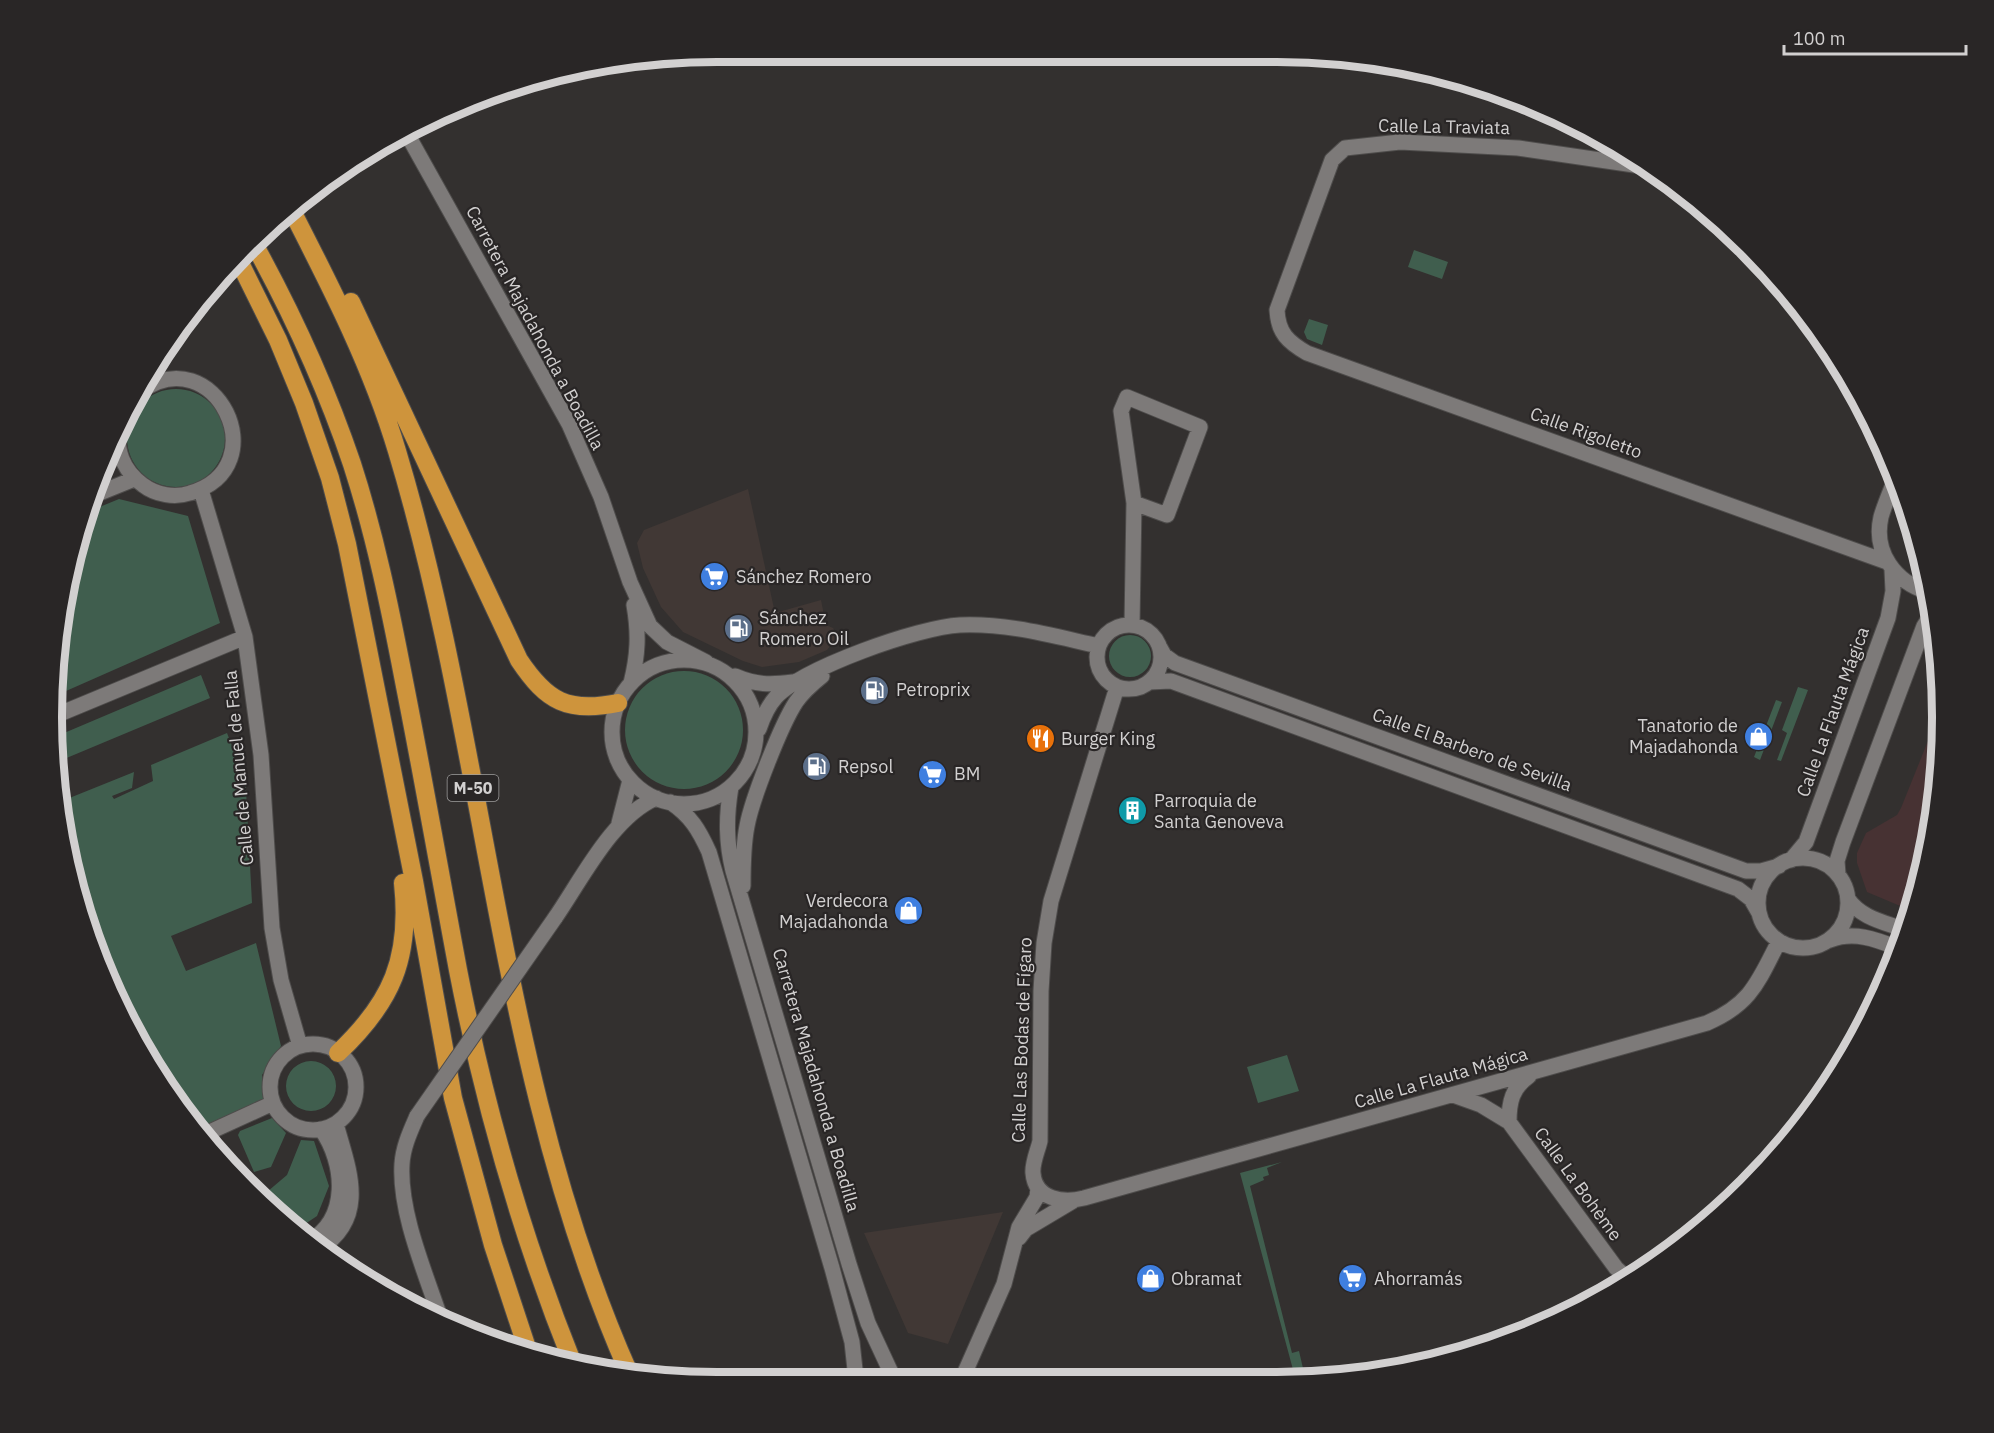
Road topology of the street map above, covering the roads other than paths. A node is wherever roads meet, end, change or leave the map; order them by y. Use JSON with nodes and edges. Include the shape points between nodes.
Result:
{"nodes":[{"id":1,"x":409,"y":138,"type":"edge"},
{"id":2,"x":1631,"y":165,"type":"edge"},
{"id":3,"x":302,"y":210,"type":"edge"},
{"id":4,"x":295,"y":216,"type":"edge"},
{"id":5,"x":257,"y":249,"type":"edge"},
{"id":6,"x":241,"y":266,"type":"edge"},
{"id":7,"x":1280,"y":329,"type":"joint"},
{"id":8,"x":152,"y":385,"type":"edge"},
{"id":9,"x":118,"y":450,"type":"edge"},
{"id":10,"x":134,"y":479,"type":"junction"},
{"id":11,"x":1892,"y":489,"type":"edge"},
{"id":12,"x":201,"y":490,"type":"junction"},
{"id":13,"x":101,"y":492,"type":"edge"},
{"id":14,"x":1134,"y":503,"type":"junction"},
{"id":15,"x":1880,"y":536,"type":"junction"},
{"id":16,"x":1856,"y":551,"type":"junction"},
{"id":17,"x":1890,"y":566,"type":"junction"},
{"id":18,"x":630,"y":582,"type":"junction"},
{"id":19,"x":1920,"y":589,"type":"edge"},
{"id":20,"x":1926,"y":623,"type":"edge"},
{"id":21,"x":1132,"y":625,"type":"junction"},
{"id":22,"x":245,"y":637,"type":"junction"},
{"id":23,"x":1099,"y":646,"type":"junction"},
{"id":24,"x":1160,"y":646,"type":"junction"},
{"id":25,"x":843,"y":660,"type":"junction"},
{"id":26,"x":706,"y":662,"type":"junction"},
{"id":27,"x":726,"y":672,"type":"junction"},
{"id":28,"x":796,"y":681,"type":"junction"},
{"id":29,"x":1149,"y":682,"type":"junction"},
{"id":30,"x":631,"y":683,"type":"junction"},
{"id":31,"x":1118,"y":687,"type":"junction"},
{"id":32,"x":618,"y":703,"type":"junction"},
{"id":33,"x":62,"y":713,"type":"edge"},
{"id":34,"x":381,"y":721,"type":"junction"},
{"id":35,"x":757,"y":735,"type":"junction"},
{"id":36,"x":630,"y":780,"type":"junction"},
{"id":37,"x":731,"y":787,"type":"junction"},
{"id":38,"x":663,"y":800,"type":"junction"},
{"id":39,"x":617,"y":827,"type":"junction"},
{"id":40,"x":1785,"y":863,"type":"junction"},
{"id":41,"x":1838,"y":874,"type":"junction"},
{"id":42,"x":1848,"y":899,"type":"junction"},
{"id":43,"x":742,"y":901,"type":"junction"},
{"id":44,"x":1759,"y":913,"type":"junction"},
{"id":45,"x":1898,"y":927,"type":"edge"},
{"id":46,"x":1779,"y":941,"type":"junction"},
{"id":47,"x":1828,"y":941,"type":"junction"},
{"id":48,"x":1891,"y":945,"type":"edge"},
{"id":49,"x":300,"y":1046,"type":"junction"},
{"id":50,"x":338,"y":1053,"type":"junction"},
{"id":51,"x":1534,"y":1072,"type":"junction"},
{"id":52,"x":1454,"y":1095,"type":"junction"},
{"id":53,"x":275,"y":1106,"type":"junction"},
{"id":54,"x":1509,"y":1122,"type":"junction"},
{"id":55,"x":336,"y":1124,"type":"junction"},
{"id":56,"x":321,"y":1130,"type":"junction"},
{"id":57,"x":212,"y":1133,"type":"edge"},
{"id":58,"x":1038,"y":1188,"type":"junction"},
{"id":59,"x":1076,"y":1200,"type":"junction"},
{"id":60,"x":316,"y":1234,"type":"edge"},
{"id":61,"x":327,"y":1242,"type":"edge"},
{"id":62,"x":1015,"y":1244,"type":"junction"},
{"id":63,"x":1619,"y":1275,"type":"edge"},
{"id":64,"x":438,"y":1309,"type":"edge"},
{"id":65,"x":526,"y":1343,"type":"edge"},
{"id":66,"x":569,"y":1354,"type":"edge"},
{"id":67,"x":626,"y":1365,"type":"edge"},
{"id":68,"x":855,"y":1372,"type":"edge"},
{"id":69,"x":891,"y":1372,"type":"edge"},
{"id":70,"x":965,"y":1372,"type":"edge"}],
"edges":[{"from":1,"to":18,"type":"street","name":"Carretera Majadahonda a Boadilla","via":[[569,424],[601,497]]},
{"from":2,"to":7,"type":"street","name":"Calle La Traviata","via":[[1518,148],[1401,142],[1345,148],[1332,160],[1277,310]]},
{"from":3,"to":32,"type":"highway","via":[[384,370],[519,660],[535,684],[565,703],[591,707]]},
{"from":4,"to":67,"type":"highway","number":"M-50","via":[[352,335],[397,450],[436,599],[529,1069],[564,1199]]},
{"from":5,"to":66,"type":"highway","number":"M-50","via":[[292,314],[352,466],[392,617],[484,1088],[513,1196]]},
{"from":6,"to":34,"type":"highway","via":[[291,371],[330,478],[347,544]]},
{"from":7,"to":16,"type":"street","name":"Calle Rigoletto","via":[[1292,344],[1307,353]]},
{"from":8,"to":12,"type":"street","via":[[166,380],[193,383],[217,396],[228,412],[233,429],[230,456],[216,480]]},
{"from":9,"to":10,"type":"street"},
{"from":10,"to":12,"type":"street","via":[[165,495],[183,496]]},
{"from":10,"to":13,"type":"street"},
{"from":11,"to":15,"type":"street","via":[[1881,517]]},
{"from":12,"to":22,"type":"street","name":"Calle de Manuel de Falla"},
{"from":14,"to":14,"type":"street","via":[[1121,411],[1127,397],[1200,427],[1167,515]]},
{"from":14,"to":21,"type":"street"},
{"from":15,"to":16,"type":"street","via":[[1868,549]]},
{"from":15,"to":17,"type":"street","name":"Calle La Flauta Mágica"},
{"from":16,"to":17,"type":"street","name":"Calle Rigoletto"},
{"from":17,"to":19,"type":"street","name":"Calle Rigoletto"},
{"from":17,"to":40,"type":"street","name":"Calle La Flauta Mágica","via":[[1893,591],[1888,618],[1806,842]]},
{"from":18,"to":26,"type":"street","name":"Carretera Majadahonda a Boadilla","via":[[650,627],[667,642]]},
{"from":18,"to":30,"type":"street","name":"Carretera Majadahonda a Boadilla","via":[[639,634]]},
{"from":20,"to":41,"type":"street","via":[[1841,849]]},
{"from":21,"to":23,"type":"street","via":[[1112,630]]},
{"from":21,"to":24,"type":"street","via":[[1149,632]]},
{"from":22,"to":33,"type":"street"},
{"from":22,"to":49,"type":"street","name":"Calle de Manuel de Falla","via":[[261,755],[272,928]]},
{"from":23,"to":25,"type":"street","via":[[1009,626],[958,625],[910,636]]},
{"from":23,"to":31,"type":"street","via":[[1097,656],[1102,675]]},
{"from":24,"to":29,"type":"street","via":[[1160,666]]},
{"from":24,"to":40,"type":"street","name":"Calle El Barbero de Sevilla","via":[[1175,663],[1746,871],[1761,871]]},
{"from":25,"to":28,"type":"street"},
{"from":25,"to":43,"type":"street","via":[[808,687],[789,712],[747,823]]},
{"from":26,"to":27,"type":"street"},
{"from":26,"to":30,"type":"street","via":[[665,662],[646,670]]},
{"from":27,"to":28,"type":"street","via":[[752,684],[768,686]]},
{"from":27,"to":35,"type":"street","via":[[744,690],[754,711]]},
{"from":28,"to":35,"type":"street","via":[[765,711]]},
{"from":29,"to":31,"type":"street","via":[[1134,689]]},
{"from":29,"to":44,"type":"street","via":[[1171,681],[1738,889],[1751,899]]},
{"from":30,"to":32,"type":"street"},
{"from":31,"to":58,"type":"street","name":"Calle Las Bodas de Fígaro","via":[[1052,901],[1044,943],[1040,1141],[1033,1171]]},
{"from":32,"to":36,"type":"street","via":[[613,743]]},
{"from":34,"to":50,"type":"highway","via":[[406,912],[403,949],[383,1001],[366,1026]]},
{"from":34,"to":65,"type":"highway","via":[[456,1110],[493,1245]]},
{"from":35,"to":37,"type":"street","via":[[744,772]]},
{"from":36,"to":38,"type":"street"},
{"from":36,"to":39,"type":"street"},
{"from":37,"to":38,"type":"street","via":[[713,798],[692,803]]},
{"from":37,"to":43,"type":"street","name":"Carretera Majadahonda a Boadilla","via":[[726,815],[727,846]]},
{"from":38,"to":39,"type":"street","via":[[641,804]]},
{"from":38,"to":68,"type":"street","name":"Carretera Majadahonda a Boadilla","via":[[686,813],[709,852],[832,1269],[852,1342]]},
{"from":39,"to":64,"type":"street","bridge":true,"via":[[417,1116],[407,1139],[402,1183]]},
{"from":40,"to":41,"type":"street","via":[[1816,860]]},
{"from":40,"to":44,"type":"street","via":[[1768,875],[1762,886]]},
{"from":41,"to":42,"type":"street"},
{"from":42,"to":45,"type":"street","via":[[1865,915]]},
{"from":42,"to":47,"type":"street","via":[[1844,923]]},
{"from":43,"to":69,"type":"street","name":"Carretera Majadahonda a Boadilla","via":[[849,1264],[868,1323]]},
{"from":44,"to":46,"type":"street","via":[[1770,934]]},
{"from":46,"to":47,"type":"street","via":[[1803,948]]},
{"from":46,"to":51,"type":"street","name":"Calle La Flauta Mágica","via":[[1755,988],[1731,1013]]},
{"from":47,"to":48,"type":"street","via":[[1845,934]]},
{"from":49,"to":50,"type":"street","via":[[314,1044]]},
{"from":49,"to":53,"type":"street","via":[[287,1053],[271,1077],[270,1092]]},
{"from":50,"to":55,"type":"street","via":[[354,1075],[356,1089],[349,1108]]},
{"from":51,"to":52,"type":"street","name":"Calle La Flauta Mágica"},
{"from":51,"to":54,"type":"street","name":"Calle La Bohème","via":[[1518,1084],[1509,1102]]},
{"from":52,"to":54,"type":"street","name":"Calle La Bohème"},
{"from":52,"to":59,"type":"street","name":"Calle La Flauta Mágica"},
{"from":53,"to":56,"type":"street","via":[[296,1127]]},
{"from":53,"to":57,"type":"street"},
{"from":54,"to":63,"type":"street","name":"Calle La Bohème"},
{"from":55,"to":56,"type":"street"},
{"from":55,"to":61,"type":"street","via":[[348,1160],[352,1199],[340,1230]]},
{"from":56,"to":60,"type":"street","via":[[338,1164],[340,1186],[329,1222]]},
{"from":58,"to":59,"type":"street","via":[[1060,1201]]},
{"from":58,"to":62,"type":"street","name":"Calle Las Bodas de Fígaro","via":[[1037,1197],[1018,1227]]},
{"from":59,"to":62,"type":"street","name":"Calle Las Bodas de Fígaro","via":[[1026,1229]]},
{"from":62,"to":70,"type":"street","name":"Calle Las Bodas de Fígaro","via":[[1004,1284]]}]}
